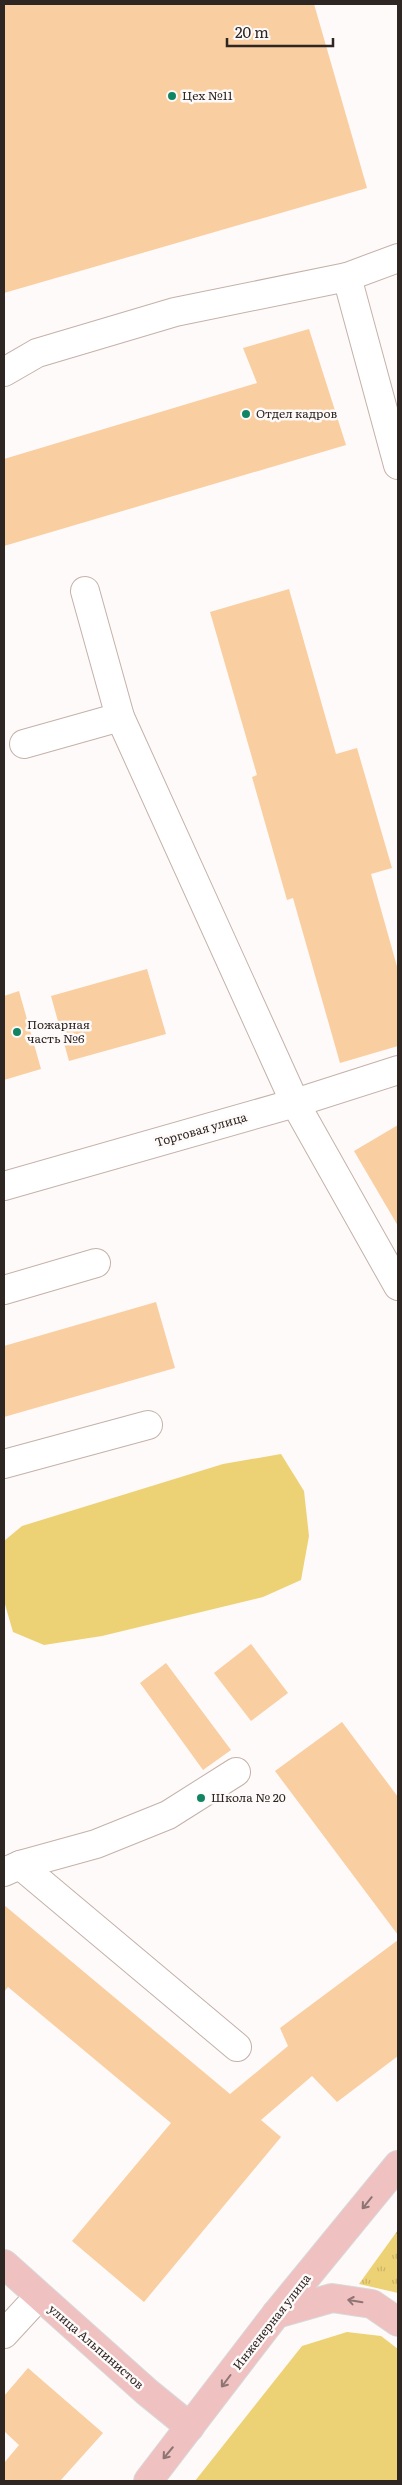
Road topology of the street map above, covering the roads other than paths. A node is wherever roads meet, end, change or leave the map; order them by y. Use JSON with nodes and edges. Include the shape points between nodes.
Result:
{"nodes":[{"id":1,"x":398,"y":258,"type":"edge"},
{"id":2,"x":347,"y":277,"type":"junction"},
{"id":3,"x":4,"y":372,"type":"edge"},
{"id":4,"x":398,"y":464,"type":"edge"},
{"id":5,"x":85,"y":591,"type":"dead end"},
{"id":6,"x":120,"y":717,"type":"junction"},
{"id":7,"x":24,"y":744,"type":"dead end"},
{"id":8,"x":398,"y":1070,"type":"edge"},
{"id":9,"x":295,"y":1103,"type":"junction"},
{"id":10,"x":4,"y":1186,"type":"edge"},
{"id":11,"x":96,"y":1263,"type":"dead end"},
{"id":12,"x":398,"y":1286,"type":"edge"},
{"id":13,"x":4,"y":1290,"type":"edge"},
{"id":14,"x":148,"y":1425,"type":"dead end"},
{"id":15,"x":4,"y":1464,"type":"edge"},
{"id":16,"x":236,"y":1772,"type":"dead end"},
{"id":17,"x":12,"y":1868,"type":"edge"},
{"id":18,"x":237,"y":2047,"type":"dead end"},
{"id":19,"x":398,"y":2165,"type":"edge"},
{"id":20,"x":4,"y":2264,"type":"edge"},
{"id":21,"x":39,"y":2296,"type":"junction"},
{"id":22,"x":276,"y":2314,"type":"junction"},
{"id":23,"x":398,"y":2322,"type":"edge"},
{"id":24,"x":4,"y":2334,"type":"edge"},
{"id":25,"x":190,"y":2427,"type":"junction"},
{"id":26,"x":148,"y":2481,"type":"edge"}],
"edges":[{"from":1,"to":2,"type":"street"},
{"from":2,"to":3,"type":"street","via":[[175,312],[37,353]]},
{"from":2,"to":4,"type":"street"},
{"from":5,"to":6,"type":"street"},
{"from":6,"to":7,"type":"street"},
{"from":6,"to":9,"type":"street"},
{"from":8,"to":9,"type":"street","name":"Торговая улица"},
{"from":9,"to":10,"type":"street","name":"Торговая улица"},
{"from":9,"to":12,"type":"street"},
{"from":11,"to":13,"type":"street"},
{"from":14,"to":15,"type":"street"},
{"from":16,"to":17,"type":"street","via":[[168,1815],[96,1844]]},
{"from":17,"to":18,"type":"street"},
{"from":19,"to":22,"type":"main road","name":"Инженерная улица","one_way":true},
{"from":20,"to":21,"type":"main road","name":"улица Альпинистов"},
{"from":21,"to":24,"type":"street"},
{"from":21,"to":25,"type":"main road","name":"улица Альпинистов"},
{"from":23,"to":22,"type":"main road","one_way":true,"via":[[372,2304],[332,2298]]},
{"from":22,"to":25,"type":"main road","name":"Инженерная улица","one_way":true},
{"from":25,"to":26,"type":"main road","name":"Инженерная улица","one_way":true}]}
